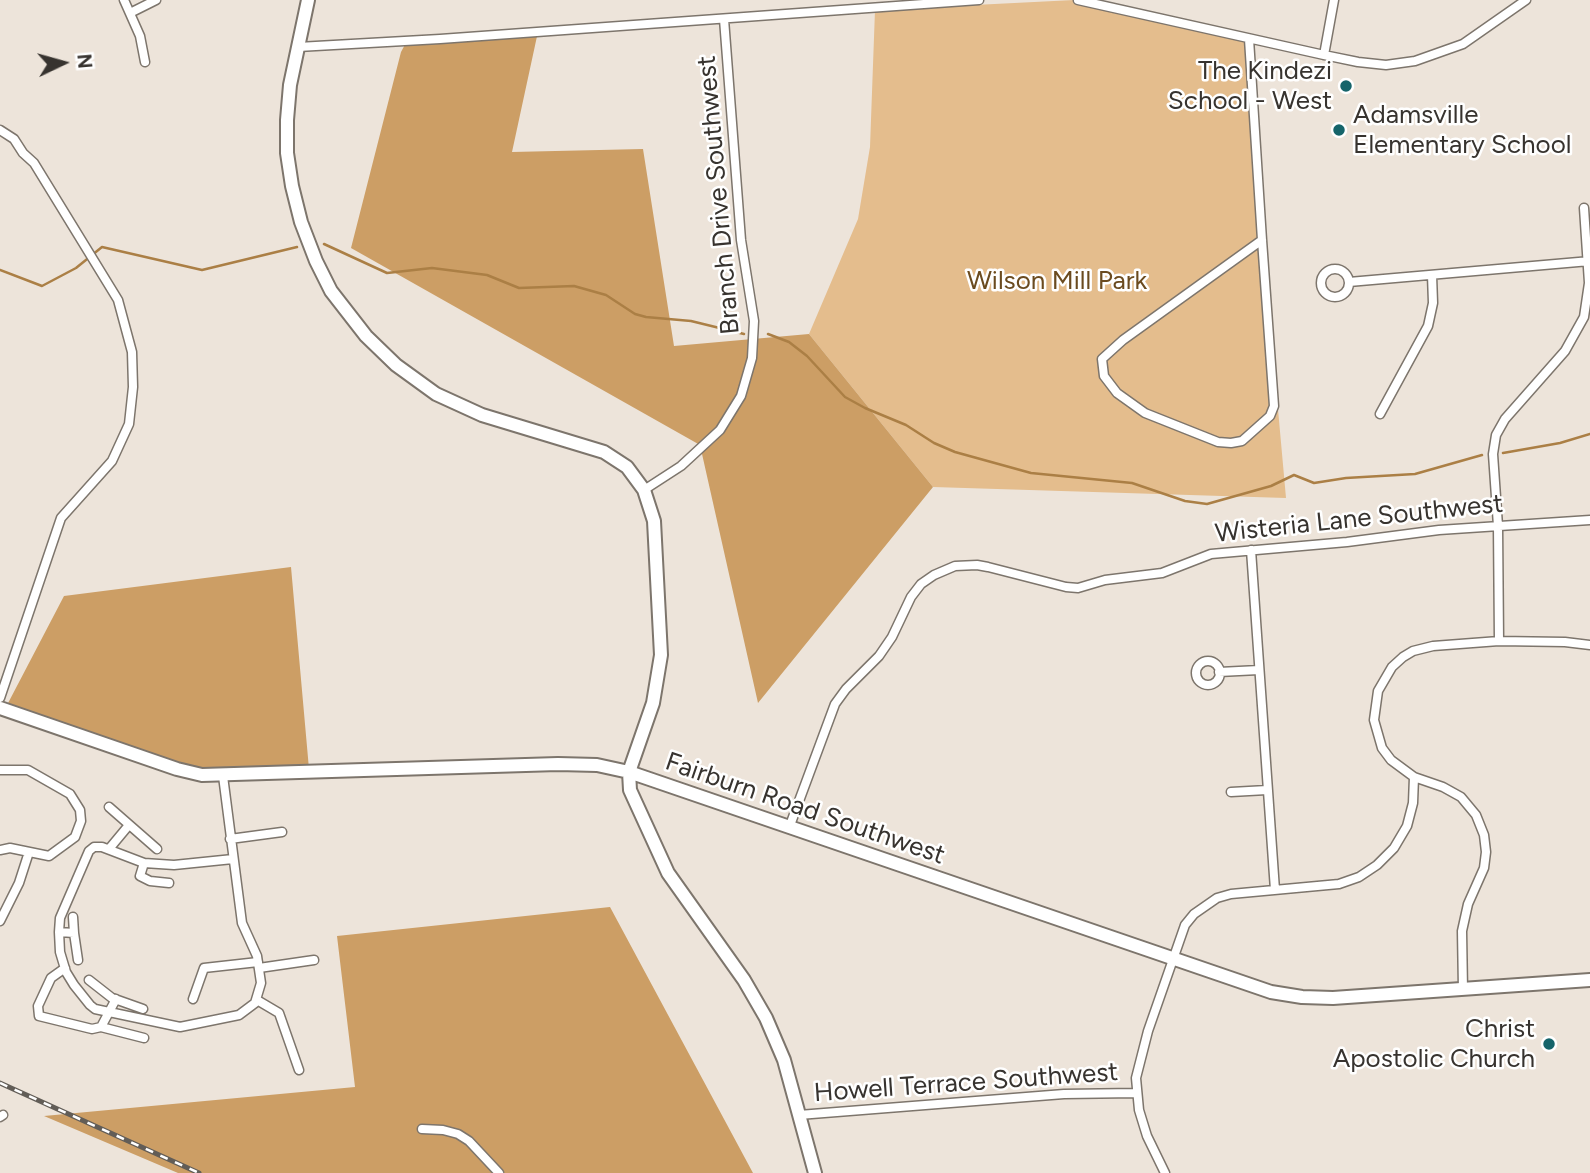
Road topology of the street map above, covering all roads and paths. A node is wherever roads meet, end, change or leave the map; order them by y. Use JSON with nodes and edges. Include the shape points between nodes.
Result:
{"nodes":[{"id":1,"x":124,"y":0,"type":"edge"},
{"id":2,"x":156,"y":0,"type":"edge"},
{"id":3,"x":308,"y":0,"type":"edge"},
{"id":4,"x":979,"y":0,"type":"edge"},
{"id":5,"x":1078,"y":0,"type":"edge"},
{"id":6,"x":1334,"y":0,"type":"edge"},
{"id":7,"x":1526,"y":0,"type":"edge"},
{"id":8,"x":132,"y":12,"type":"junction"},
{"id":9,"x":724,"y":19,"type":"junction"},
{"id":10,"x":1249,"y":38,"type":"junction"},
{"id":11,"x":298,"y":47,"type":"junction"},
{"id":12,"x":1324,"y":55,"type":"junction"},
{"id":13,"x":145,"y":62,"type":"dead end"},
{"id":14,"x":0,"y":130,"type":"edge"},
{"id":15,"x":1584,"y":208,"type":"dead end"},
{"id":16,"x":1262,"y":240,"type":"junction"},
{"id":17,"x":1589,"y":261,"type":"edge"},
{"id":18,"x":1432,"y":275,"type":"junction"},
{"id":19,"x":1349,"y":282,"type":"dead end"},
{"id":20,"x":1380,"y":414,"type":"dead end"},
{"id":21,"x":644,"y":490,"type":"junction"},
{"id":22,"x":1590,"y":520,"type":"edge"},
{"id":23,"x":1498,"y":526,"type":"junction"},
{"id":24,"x":1251,"y":550,"type":"junction"},
{"id":25,"x":1499,"y":642,"type":"junction"},
{"id":26,"x":1590,"y":645,"type":"edge"},
{"id":27,"x":1259,"y":670,"type":"junction"},
{"id":28,"x":1219,"y":672,"type":"dead end"},
{"id":29,"x":0,"y":698,"type":"edge"},
{"id":30,"x":0,"y":708,"type":"edge"},
{"id":31,"x":0,"y":770,"type":"edge"},
{"id":32,"x":628,"y":772,"type":"junction"},
{"id":33,"x":223,"y":776,"type":"junction"},
{"id":34,"x":1414,"y":777,"type":"junction"},
{"id":35,"x":1268,"y":790,"type":"junction"},
{"id":36,"x":1231,"y":792,"type":"dead end"},
{"id":37,"x":108,"y":807,"type":"dead end"},
{"id":38,"x":129,"y":825,"type":"junction"},
{"id":39,"x":789,"y":828,"type":"junction"},
{"id":40,"x":282,"y":832,"type":"dead end"},
{"id":41,"x":230,"y":839,"type":"junction"},
{"id":42,"x":108,"y":849,"type":"junction"},
{"id":43,"x":157,"y":849,"type":"dead end"},
{"id":44,"x":0,"y":850,"type":"edge"},
{"id":45,"x":29,"y":852,"type":"junction"},
{"id":46,"x":233,"y":859,"type":"junction"},
{"id":47,"x":144,"y":863,"type":"junction"},
{"id":48,"x":169,"y":883,"type":"dead end"},
{"id":49,"x":1275,"y":890,"type":"junction"},
{"id":50,"x":73,"y":917,"type":"dead end"},
{"id":51,"x":0,"y":920,"type":"edge"},
{"id":52,"x":58,"y":932,"type":"junction"},
{"id":53,"x":74,"y":933,"type":"junction"},
{"id":54,"x":1172,"y":959,"type":"junction"},
{"id":55,"x":78,"y":960,"type":"dead end"},
{"id":56,"x":314,"y":960,"type":"dead end"},
{"id":57,"x":258,"y":965,"type":"junction"},
{"id":58,"x":65,"y":968,"type":"junction"},
{"id":59,"x":89,"y":980,"type":"dead end"},
{"id":60,"x":1590,"y":981,"type":"edge"},
{"id":61,"x":1463,"y":990,"type":"junction"},
{"id":62,"x":116,"y":999,"type":"junction"},
{"id":63,"x":193,"y":999,"type":"dead end"},
{"id":64,"x":257,"y":999,"type":"junction"},
{"id":65,"x":143,"y":1009,"type":"dead end"},
{"id":66,"x":109,"y":1012,"type":"junction"},
{"id":67,"x":102,"y":1027,"type":"junction"},
{"id":68,"x":144,"y":1038,"type":"dead end"},
{"id":69,"x":299,"y":1070,"type":"dead end"},
{"id":70,"x":1136,"y":1093,"type":"junction"},
{"id":71,"x":799,"y":1115,"type":"junction"},
{"id":72,"x":422,"y":1129,"type":"dead end"},
{"id":73,"x":499,"y":1173,"type":"edge"},
{"id":74,"x":815,"y":1173,"type":"edge"},
{"id":75,"x":1165,"y":1173,"type":"edge"}],
"edges":[{"from":1,"to":8,"type":"street"},
{"from":2,"to":8,"type":"street"},
{"from":3,"to":11,"type":"street"},
{"from":4,"to":9,"type":"street"},
{"from":5,"to":10,"type":"street"},
{"from":6,"to":12,"type":"street"},
{"from":7,"to":12,"type":"street","via":[[1463,44],[1415,61],[1386,65]]},
{"from":8,"to":13,"type":"street"},
{"from":9,"to":11,"type":"street"},
{"from":9,"to":21,"type":"street","name":"Branch Drive Southwest","via":[[741,240],[754,321],[752,358],[741,396],[720,430],[681,466]]},
{"from":10,"to":12,"type":"street"},
{"from":10,"to":16,"type":"street"},
{"from":11,"to":21,"type":"street","via":[[287,120],[292,186],[316,261],[349,317],[396,365],[436,394],[482,415],[604,452],[627,467]]},
{"from":14,"to":29,"type":"street","via":[[34,163],[118,300],[132,352],[133,387],[129,424],[112,461],[61,518]]},
{"from":15,"to":17,"type":"street"},
{"from":16,"to":16,"type":"street","via":[[1274,406],[1270,416],[1242,441],[1218,442],[1145,413],[1117,393],[1104,376],[1102,359]]},
{"from":17,"to":18,"type":"street"},
{"from":17,"to":23,"type":"street","via":[[1588,299],[1577,332],[1496,435]]},
{"from":18,"to":19,"type":"street"},
{"from":18,"to":20,"type":"street","via":[[1428,326]]},
{"from":21,"to":32,"type":"street","via":[[654,521],[661,655],[653,703]]},
{"from":22,"to":23,"type":"street","name":"Wisteria Lane Southwest"},
{"from":23,"to":24,"type":"street","name":"Wisteria Lane Southwest"},
{"from":23,"to":25,"type":"street"},
{"from":24,"to":27,"type":"street"},
{"from":24,"to":39,"type":"street","name":"Wisteria Lane Southwest","via":[[1211,554],[1162,573],[1077,588],[977,565],[955,566],[934,575],[911,597],[879,656],[835,704]]},
{"from":25,"to":26,"type":"street"},
{"from":25,"to":34,"type":"street","via":[[1424,648],[1403,657],[1384,678],[1374,706],[1376,734],[1391,760]]},
{"from":27,"to":28,"type":"street"},
{"from":27,"to":35,"type":"street"},
{"from":30,"to":33,"type":"street","name":"Fairburn Road Southwest","via":[[177,769]]},
{"from":31,"to":45,"type":"street","via":[[28,770],[70,794],[80,810],[78,833],[62,848],[49,856]]},
{"from":32,"to":33,"type":"street","name":"Fairburn Road Southwest","via":[[558,764]]},
{"from":32,"to":39,"type":"street","name":"Fairburn Road Southwest"},
{"from":32,"to":71,"type":"street","via":[[630,790],[668,873],[766,1018]]},
{"from":33,"to":41,"type":"street"},
{"from":34,"to":49,"type":"street","via":[[1407,826],[1377,865],[1339,884]]},
{"from":34,"to":61,"type":"street","via":[[1461,797],[1476,815],[1484,835],[1484,868],[1462,931]]},
{"from":35,"to":36,"type":"street"},
{"from":35,"to":49,"type":"street"},
{"from":37,"to":38,"type":"street"},
{"from":38,"to":42,"type":"street"},
{"from":38,"to":43,"type":"street"},
{"from":39,"to":54,"type":"street","name":"Fairburn Road Southwest"},
{"from":40,"to":41,"type":"street"},
{"from":41,"to":46,"type":"street"},
{"from":42,"to":47,"type":"street"},
{"from":42,"to":52,"type":"street","via":[[89,851]]},
{"from":44,"to":45,"type":"street"},
{"from":45,"to":51,"type":"street"},
{"from":46,"to":47,"type":"street"},
{"from":46,"to":57,"type":"street","via":[[242,923]]},
{"from":47,"to":48,"type":"street","via":[[140,876]]},
{"from":49,"to":54,"type":"street","via":[[1230,894],[1206,904],[1185,925]]},
{"from":50,"to":53,"type":"street"},
{"from":52,"to":53,"type":"street"},
{"from":52,"to":58,"type":"street"},
{"from":53,"to":55,"type":"street"},
{"from":54,"to":61,"type":"street","name":"Fairburn Road Southwest","via":[[1268,992],[1302,997]]},
{"from":54,"to":70,"type":"street","via":[[1139,1061]]},
{"from":56,"to":57,"type":"street"},
{"from":57,"to":63,"type":"street","via":[[204,968]]},
{"from":57,"to":64,"type":"street","via":[[261,983]]},
{"from":58,"to":66,"type":"street","via":[[90,1005]]},
{"from":58,"to":67,"type":"street","via":[[51,978],[37,1013],[92,1029]]},
{"from":59,"to":62,"type":"street"},
{"from":60,"to":61,"type":"street","name":"Fairburn Road Southwest"},
{"from":62,"to":65,"type":"street"},
{"from":62,"to":66,"type":"street"},
{"from":64,"to":66,"type":"street","via":[[239,1015],[180,1027]]},
{"from":64,"to":69,"type":"street","via":[[279,1013]]},
{"from":66,"to":67,"type":"street"},
{"from":67,"to":68,"type":"street"},
{"from":70,"to":71,"type":"street","name":"Howell Terrace Southwest","via":[[1064,1094]]},
{"from":70,"to":75,"type":"street","via":[[1147,1136]]},
{"from":71,"to":74,"type":"street"},
{"from":72,"to":73,"type":"street","via":[[458,1134]]}]}
